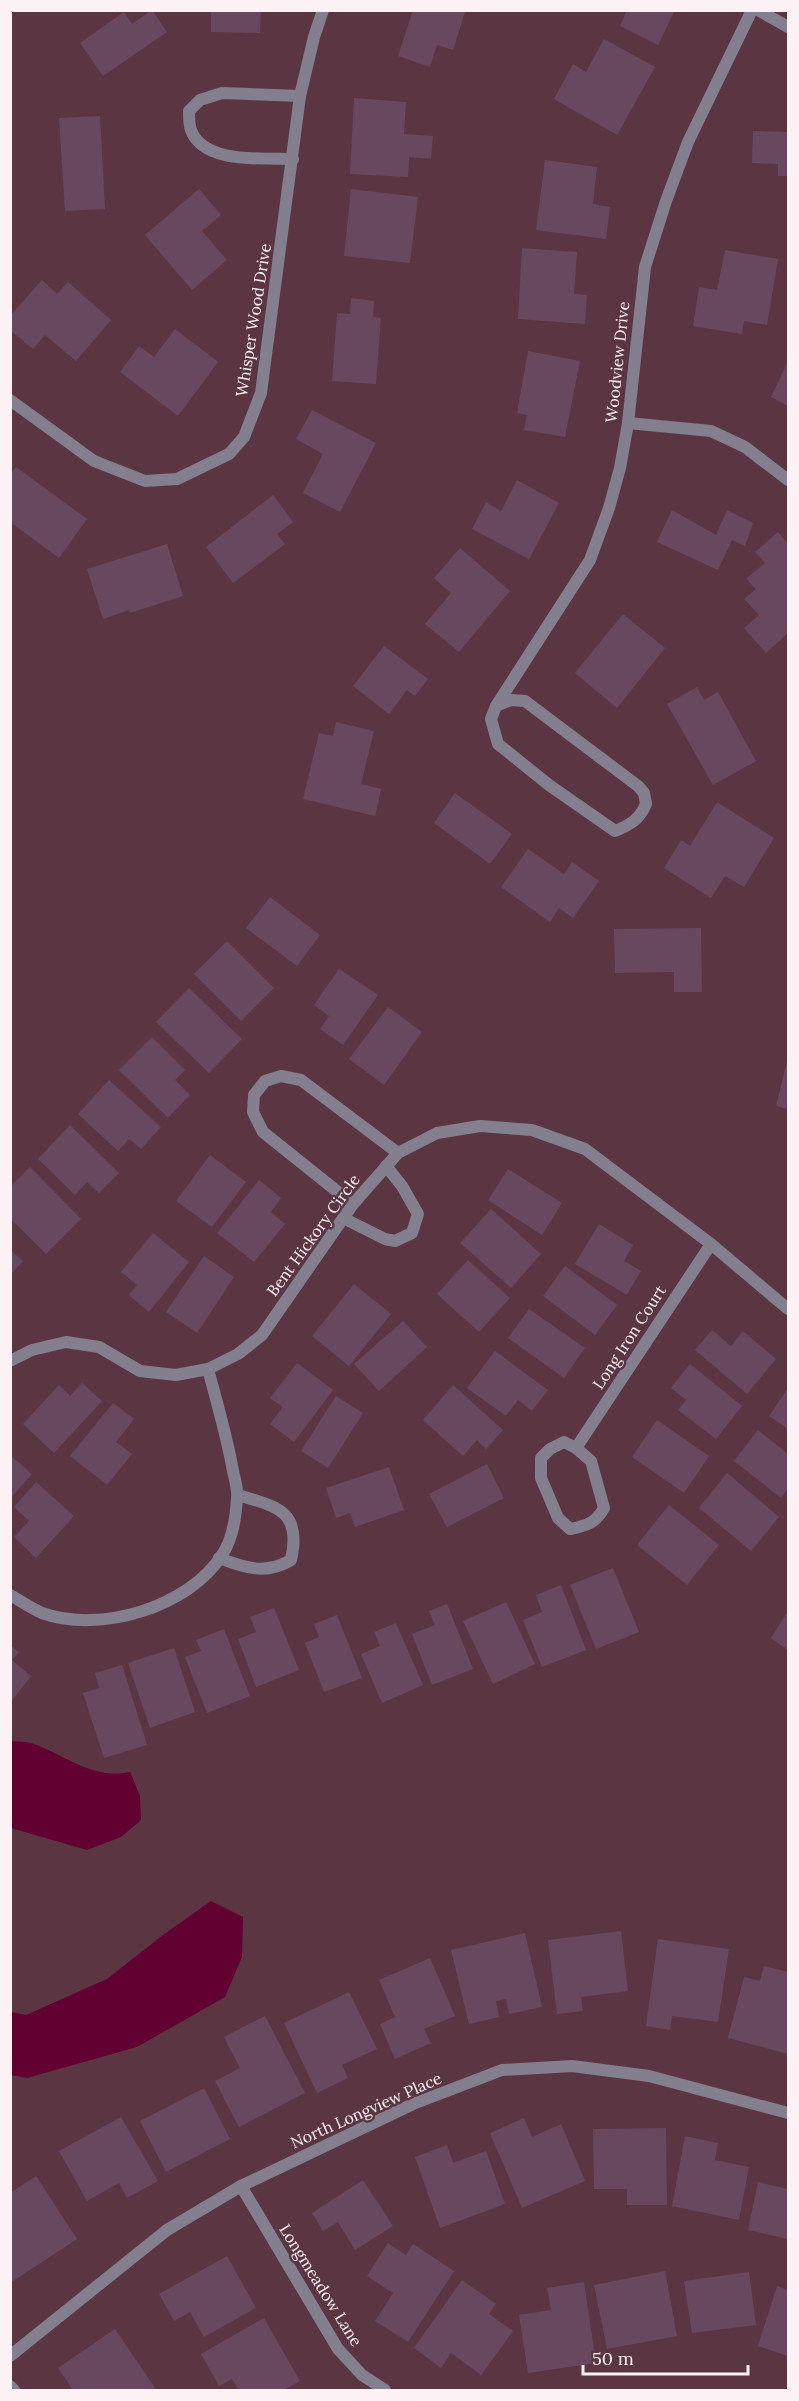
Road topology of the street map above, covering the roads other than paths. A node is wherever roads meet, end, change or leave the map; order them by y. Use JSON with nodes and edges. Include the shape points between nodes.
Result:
{"nodes":[{"id":1,"x":323,"y":10,"type":"edge"},
{"id":2,"x":752,"y":10,"type":"edge"},
{"id":3,"x":758,"y":10,"type":"edge"},
{"id":4,"x":789,"y":27,"type":"edge"},
{"id":5,"x":300,"y":96,"type":"junction"},
{"id":6,"x":292,"y":159,"type":"junction"},
{"id":7,"x":10,"y":400,"type":"edge"},
{"id":8,"x":628,"y":423,"type":"junction"},
{"id":9,"x":789,"y":480,"type":"edge"},
{"id":10,"x":496,"y":706,"type":"junction"},
{"id":11,"x":398,"y":1153,"type":"junction"},
{"id":12,"x":386,"y":1166,"type":"junction"},
{"id":13,"x":353,"y":1204,"type":"junction"},
{"id":14,"x":343,"y":1218,"type":"junction"},
{"id":15,"x":711,"y":1244,"type":"junction"},
{"id":16,"x":789,"y":1310,"type":"edge"},
{"id":17,"x":10,"y":1361,"type":"edge"},
{"id":18,"x":208,"y":1369,"type":"junction"},
{"id":19,"x":576,"y":1448,"type":"junction"},
{"id":20,"x":238,"y":1495,"type":"junction"},
{"id":21,"x":219,"y":1558,"type":"junction"},
{"id":22,"x":10,"y":1595,"type":"edge"},
{"id":23,"x":789,"y":2113,"type":"edge"},
{"id":24,"x":241,"y":2186,"type":"junction"},
{"id":25,"x":10,"y":2356,"type":"edge"},
{"id":26,"x":10,"y":2386,"type":"edge"},
{"id":27,"x":14,"y":2391,"type":"edge"},
{"id":28,"x":385,"y":2391,"type":"edge"}],
"edges":[{"from":1,"to":5,"type":"street","name":"Whisper Wood Drive"},
{"from":2,"to":8,"type":"street","name":"Woodview Drive","via":[[688,142],[645,267]]},
{"from":3,"to":4,"type":"street"},
{"from":5,"to":6,"type":"street","name":"Whisper Wood Drive"},
{"from":5,"to":6,"type":"street","via":[[222,93],[200,100],[189,111],[191,131],[205,149],[231,157]]},
{"from":6,"to":7,"type":"street","name":"Whisper Wood Drive","via":[[261,393],[244,436],[229,454],[177,479],[145,481],[94,461]]},
{"from":8,"to":9,"type":"street","via":[[711,431],[745,447]]},
{"from":8,"to":10,"type":"street","name":"Woodview Drive","via":[[609,508],[590,560]]},
{"from":10,"to":10,"type":"street","via":[[511,700],[525,701],[638,786],[646,804],[638,818],[615,831],[549,785],[498,744],[490,719]]},
{"from":11,"to":12,"type":"street","name":"Bent Hickory Circle"},
{"from":11,"to":13,"type":"street","via":[[301,1080],[281,1076],[265,1081],[254,1095],[253,1112],[263,1132]]},
{"from":11,"to":15,"type":"street","name":"Bent Hickory Circle","via":[[437,1133],[480,1126],[532,1130],[585,1149]]},
{"from":12,"to":13,"type":"street","name":"Bent Hickory Circle"},
{"from":12,"to":14,"type":"street","via":[[418,1214],[412,1233],[395,1241],[385,1239]]},
{"from":13,"to":14,"type":"street","name":"Bent Hickory Circle"},
{"from":14,"to":18,"type":"street","name":"Bent Hickory Circle","via":[[262,1335],[238,1354]]},
{"from":15,"to":16,"type":"street","name":"Bent Hickory Circle"},
{"from":15,"to":19,"type":"street","name":"Long Iron Court"},
{"from":17,"to":18,"type":"street","name":"Bent Hickory Circle","via":[[32,1350],[66,1342],[99,1347],[140,1371],[176,1375]]},
{"from":18,"to":20,"type":"street"},
{"from":19,"to":19,"type":"street","via":[[564,1442],[541,1458],[541,1478],[558,1518],[570,1528],[598,1519],[604,1508],[591,1461]]},
{"from":20,"to":21,"type":"street","via":[[234,1525]]},
{"from":20,"to":21,"type":"street","via":[[282,1511],[292,1523],[295,1540],[291,1560],[279,1568],[248,1569]]},
{"from":21,"to":22,"type":"street","via":[[202,1580],[171,1600],[124,1616],[82,1621],[42,1613]]},
{"from":23,"to":24,"type":"street","name":"North Longview Place","via":[[649,2076],[572,2066],[502,2070],[413,2104]]},
{"from":24,"to":25,"type":"street","name":"North Longview Place","via":[[167,2230]]},
{"from":24,"to":28,"type":"street","name":"Longmeadow Lane","via":[[338,2349],[362,2375]]},
{"from":26,"to":27,"type":"street"}]}
